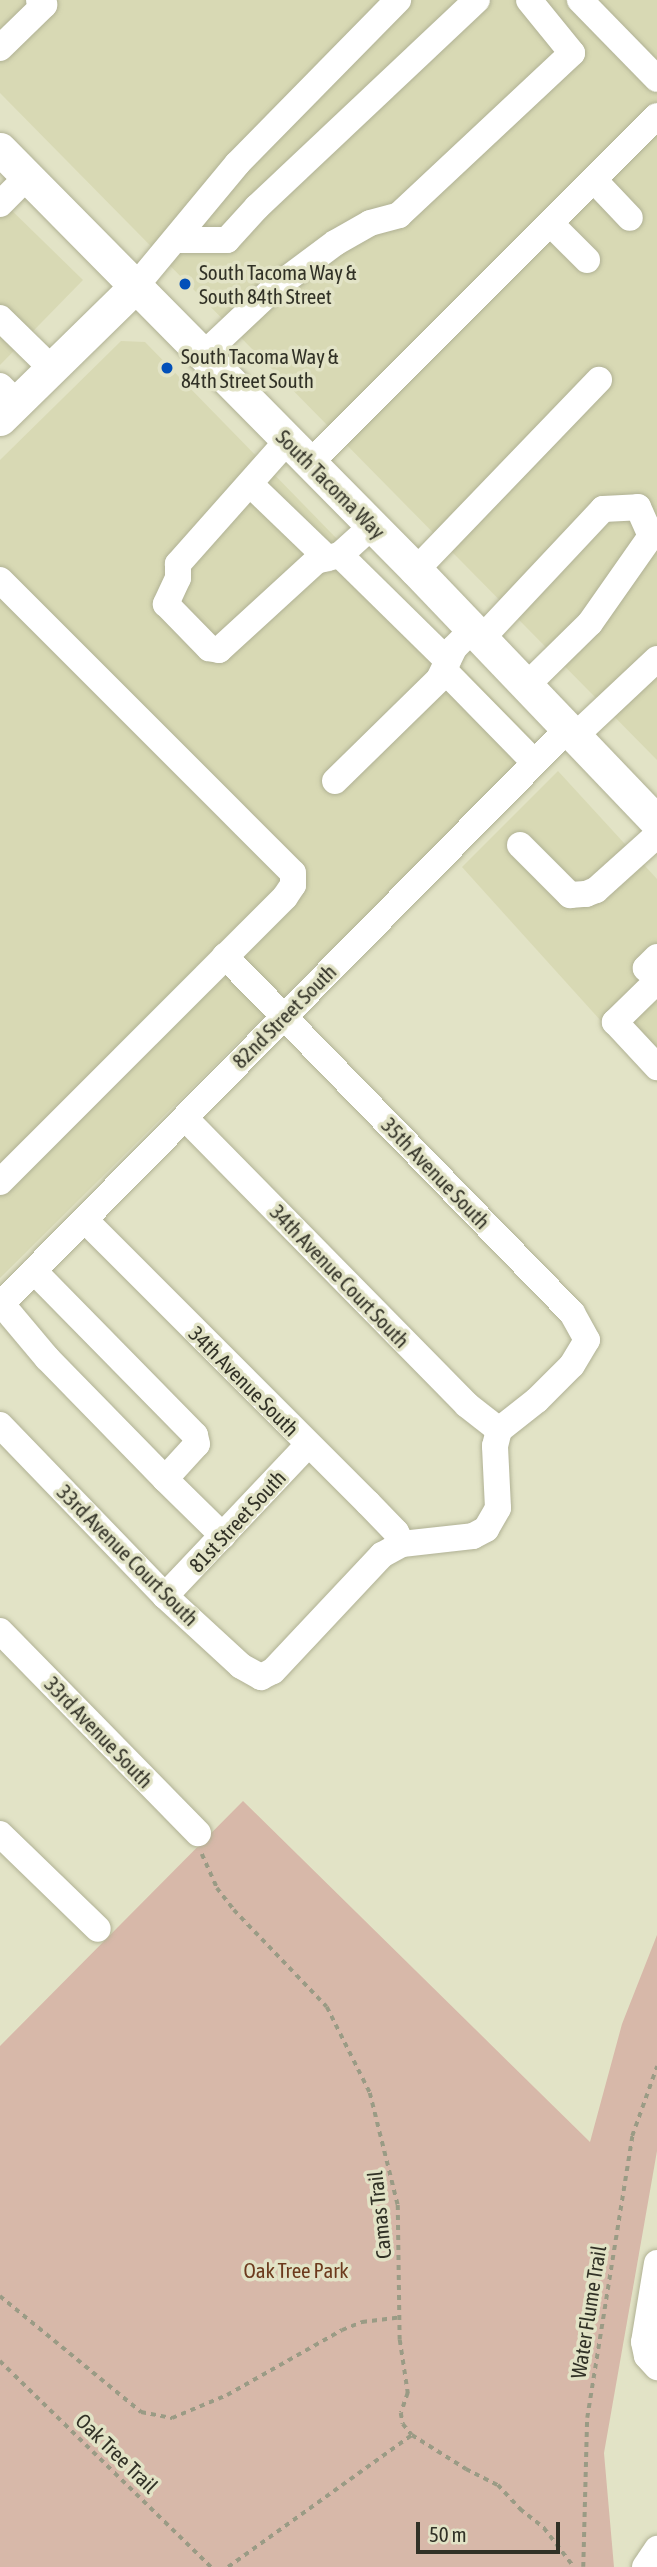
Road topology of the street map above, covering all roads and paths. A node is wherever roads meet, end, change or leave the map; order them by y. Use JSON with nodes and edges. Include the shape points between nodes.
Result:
{"nodes":[{"id":1,"x":18,"y":0,"type":"edge"},
{"id":2,"x":39,"y":0,"type":"edge"},
{"id":3,"x":398,"y":0,"type":"edge"},
{"id":4,"x":477,"y":0,"type":"edge"},
{"id":5,"x":529,"y":0,"type":"edge"},
{"id":6,"x":580,"y":0,"type":"edge"},
{"id":7,"x":0,"y":40,"type":"edge"},
{"id":8,"x":0,"y":48,"type":"edge"},
{"id":9,"x":657,"y":79,"type":"edge"},
{"id":10,"x":657,"y":116,"type":"edge"},
{"id":11,"x":0,"y":149,"type":"edge"},
{"id":12,"x":27,"y":177,"type":"junction"},
{"id":13,"x":594,"y":180,"type":"junction"},
{"id":14,"x":0,"y":204,"type":"edge"},
{"id":15,"x":630,"y":218,"type":"dead end"},
{"id":16,"x":551,"y":224,"type":"junction"},
{"id":17,"x":176,"y":240,"type":"junction"},
{"id":18,"x":587,"y":260,"type":"dead end"},
{"id":19,"x":135,"y":286,"type":"junction"},
{"id":20,"x":0,"y":318,"type":"edge"},
{"id":21,"x":204,"y":354,"type":"junction"},
{"id":22,"x":52,"y":369,"type":"junction"},
{"id":23,"x":598,"y":380,"type":"dead end"},
{"id":24,"x":6,"y":403,"type":"edge"},
{"id":25,"x":300,"y":451,"type":"junction"},
{"id":26,"x":250,"y":484,"type":"junction"},
{"id":27,"x":372,"y":526,"type":"junction"},
{"id":28,"x":328,"y":558,"type":"junction"},
{"id":29,"x":410,"y":564,"type":"junction"},
{"id":30,"x":0,"y":580,"type":"edge"},
{"id":31,"x":374,"y":589,"type":"junction"},
{"id":32,"x":478,"y":633,"type":"junction"},
{"id":33,"x":657,"y":659,"type":"edge"},
{"id":34,"x":446,"y":665,"type":"junction"},
{"id":35,"x":528,"y":684,"type":"junction"},
{"id":36,"x":573,"y":731,"type":"junction"},
{"id":37,"x":534,"y":762,"type":"junction"},
{"id":38,"x":335,"y":781,"type":"dead end"},
{"id":39,"x":657,"y":822,"type":"edge"},
{"id":40,"x":657,"y":835,"type":"edge"},
{"id":41,"x":520,"y":845,"type":"dead end"},
{"id":42,"x":225,"y":956,"type":"junction"},
{"id":43,"x":657,"y":957,"type":"edge"},
{"id":44,"x":657,"y":981,"type":"edge"},
{"id":45,"x":285,"y":1016,"type":"junction"},
{"id":46,"x":657,"y":1067,"type":"edge"},
{"id":47,"x":185,"y":1118,"type":"junction"},
{"id":48,"x":0,"y":1182,"type":"edge"},
{"id":49,"x":85,"y":1220,"type":"junction"},
{"id":50,"x":34,"y":1271,"type":"junction"},
{"id":51,"x":1,"y":1304,"type":"edge"},
{"id":52,"x":0,"y":1425,"type":"edge"},
{"id":53,"x":499,"y":1430,"type":"junction"},
{"id":54,"x":308,"y":1445,"type":"junction"},
{"id":55,"x":165,"y":1479,"type":"junction"},
{"id":56,"x":223,"y":1535,"type":"junction"},
{"id":57,"x":402,"y":1544,"type":"junction"},
{"id":58,"x":166,"y":1596,"type":"junction"},
{"id":59,"x":0,"y":1631,"type":"edge"},
{"id":60,"x":198,"y":1833,"type":"joint"},
{"id":61,"x":0,"y":1834,"type":"edge"},
{"id":62,"x":98,"y":1929,"type":"dead end"},
{"id":63,"x":657,"y":2066,"type":"edge"},
{"id":64,"x":657,"y":2263,"type":"edge"},
{"id":65,"x":0,"y":2296,"type":"edge"},
{"id":66,"x":401,"y":2317,"type":"junction"},
{"id":67,"x":0,"y":2361,"type":"edge"},
{"id":68,"x":657,"y":2367,"type":"edge"},
{"id":69,"x":412,"y":2435,"type":"junction"},
{"id":70,"x":657,"y":2549,"type":"edge"},
{"id":71,"x":211,"y":2567,"type":"edge"},
{"id":72,"x":228,"y":2567,"type":"edge"},
{"id":73,"x":574,"y":2567,"type":"edge"},
{"id":74,"x":583,"y":2567,"type":"edge"},
{"id":75,"x":645,"y":2567,"type":"edge"}],
"edges":[{"from":1,"to":7,"type":"street","via":[[23,15]]},
{"from":2,"to":8,"type":"street","via":[[44,5]]},
{"from":3,"to":17,"type":"street","via":[[237,164]]},
{"from":4,"to":17,"type":"street","via":[[227,240]]},
{"from":5,"to":21,"type":"street","via":[[572,53],[399,215],[370,223],[335,243],[272,290]]},
{"from":6,"to":9,"type":"street"},
{"from":10,"to":13,"type":"street"},
{"from":11,"to":12,"type":"main road","name":"South Tacoma Way"},
{"from":12,"to":14,"type":"street"},
{"from":12,"to":19,"type":"main road","name":"South Tacoma Way"},
{"from":13,"to":15,"type":"street"},
{"from":13,"to":16,"type":"street"},
{"from":16,"to":18,"type":"street"},
{"from":16,"to":25,"type":"street"},
{"from":17,"to":19,"type":"street"},
{"from":19,"to":21,"type":"main road","name":"South Tacoma Way"},
{"from":19,"to":22,"type":"main road"},
{"from":20,"to":22,"type":"street"},
{"from":21,"to":25,"type":"main road","name":"South Tacoma Way"},
{"from":22,"to":24,"type":"main road"},
{"from":23,"to":29,"type":"street"},
{"from":25,"to":26,"type":"street"},
{"from":25,"to":27,"type":"main road","name":"South Tacoma Way"},
{"from":26,"to":28,"type":"street"},
{"from":26,"to":28,"type":"street","via":[[178,564],[178,578],[166,604],[209,648],[219,650]]},
{"from":27,"to":28,"type":"street"},
{"from":27,"to":29,"type":"main road","name":"South Tacoma Way"},
{"from":28,"to":31,"type":"street"},
{"from":29,"to":31,"type":"street"},
{"from":29,"to":32,"type":"main road","name":"South Tacoma Way"},
{"from":30,"to":42,"type":"street","via":[[293,873],[293,885],[285,897]]},
{"from":31,"to":34,"type":"street"},
{"from":32,"to":34,"type":"street","via":[[454,648]]},
{"from":32,"to":35,"type":"main road","name":"South Tacoma Way"},
{"from":32,"to":35,"type":"street","via":[[603,509],[638,507],[651,536],[590,623]]},
{"from":33,"to":36,"type":"street","name":"82nd Street South"},
{"from":34,"to":37,"type":"street"},
{"from":34,"to":38,"type":"street","via":[[439,680]]},
{"from":35,"to":36,"type":"main road","name":"South Tacoma Way"},
{"from":36,"to":37,"type":"street","name":"82nd Street South"},
{"from":36,"to":39,"type":"main road","name":"South Tacoma Way"},
{"from":37,"to":45,"type":"street","name":"82nd Street South"},
{"from":40,"to":41,"type":"street","via":[[586,894],[570,895]]},
{"from":42,"to":45,"type":"street","name":"35th Avenue South"},
{"from":42,"to":48,"type":"street"},
{"from":43,"to":44,"type":"street","via":[[646,968]]},
{"from":44,"to":46,"type":"street","via":[[615,1022]]},
{"from":45,"to":47,"type":"street","name":"82nd Street South"},
{"from":45,"to":53,"type":"street","name":"35th Avenue South","via":[[585,1331],[587,1340],[572,1365]]},
{"from":47,"to":49,"type":"street","name":"82nd Street South"},
{"from":47,"to":53,"type":"street","name":"34th Avenue Court South","via":[[467,1405]]},
{"from":49,"to":50,"type":"street","name":"82nd Street South"},
{"from":49,"to":54,"type":"street","name":"34th Avenue South"},
{"from":50,"to":51,"type":"street","name":"82nd Street South"},
{"from":50,"to":55,"type":"street","via":[[195,1436],[197,1444]]},
{"from":51,"to":55,"type":"street"},
{"from":52,"to":58,"type":"street","name":"33rd Avenue Court South"},
{"from":53,"to":57,"type":"street","via":[[495,1447],[498,1508],[486,1530],[473,1536]]},
{"from":54,"to":56,"type":"street","name":"81st Street South"},
{"from":54,"to":57,"type":"street","name":"34th Avenue South","via":[[396,1532]]},
{"from":55,"to":56,"type":"street"},
{"from":56,"to":58,"type":"street","name":"81st Street South"},
{"from":57,"to":58,"type":"street","name":"33rd Avenue Court South","via":[[382,1555],[273,1671],[261,1677],[241,1666]]},
{"from":59,"to":60,"type":"street","name":"33rd Avenue South"},
{"from":60,"to":66,"type":"path","name":"Camas Trail","via":[[202,1857],[217,1888],[327,2007],[370,2093],[398,2205]]},
{"from":61,"to":62,"type":"street"},
{"from":63,"to":74,"type":"path","name":"Water Flume Trail","via":[[632,2136],[587,2418]]},
{"from":64,"to":68,"type":"street","via":[[644,2342],[647,2356]]},
{"from":65,"to":66,"type":"path","via":[[141,2412],[172,2418],[227,2395],[342,2330],[362,2322]]},
{"from":66,"to":69,"type":"path","name":"Camas Trail","via":[[408,2393],[401,2413]]},
{"from":67,"to":71,"type":"path","name":"Oak Tree Trail"},
{"from":69,"to":72,"type":"path"},
{"from":69,"to":73,"type":"path","via":[[498,2485],[544,2528]]},
{"from":70,"to":75,"type":"street"}]}
